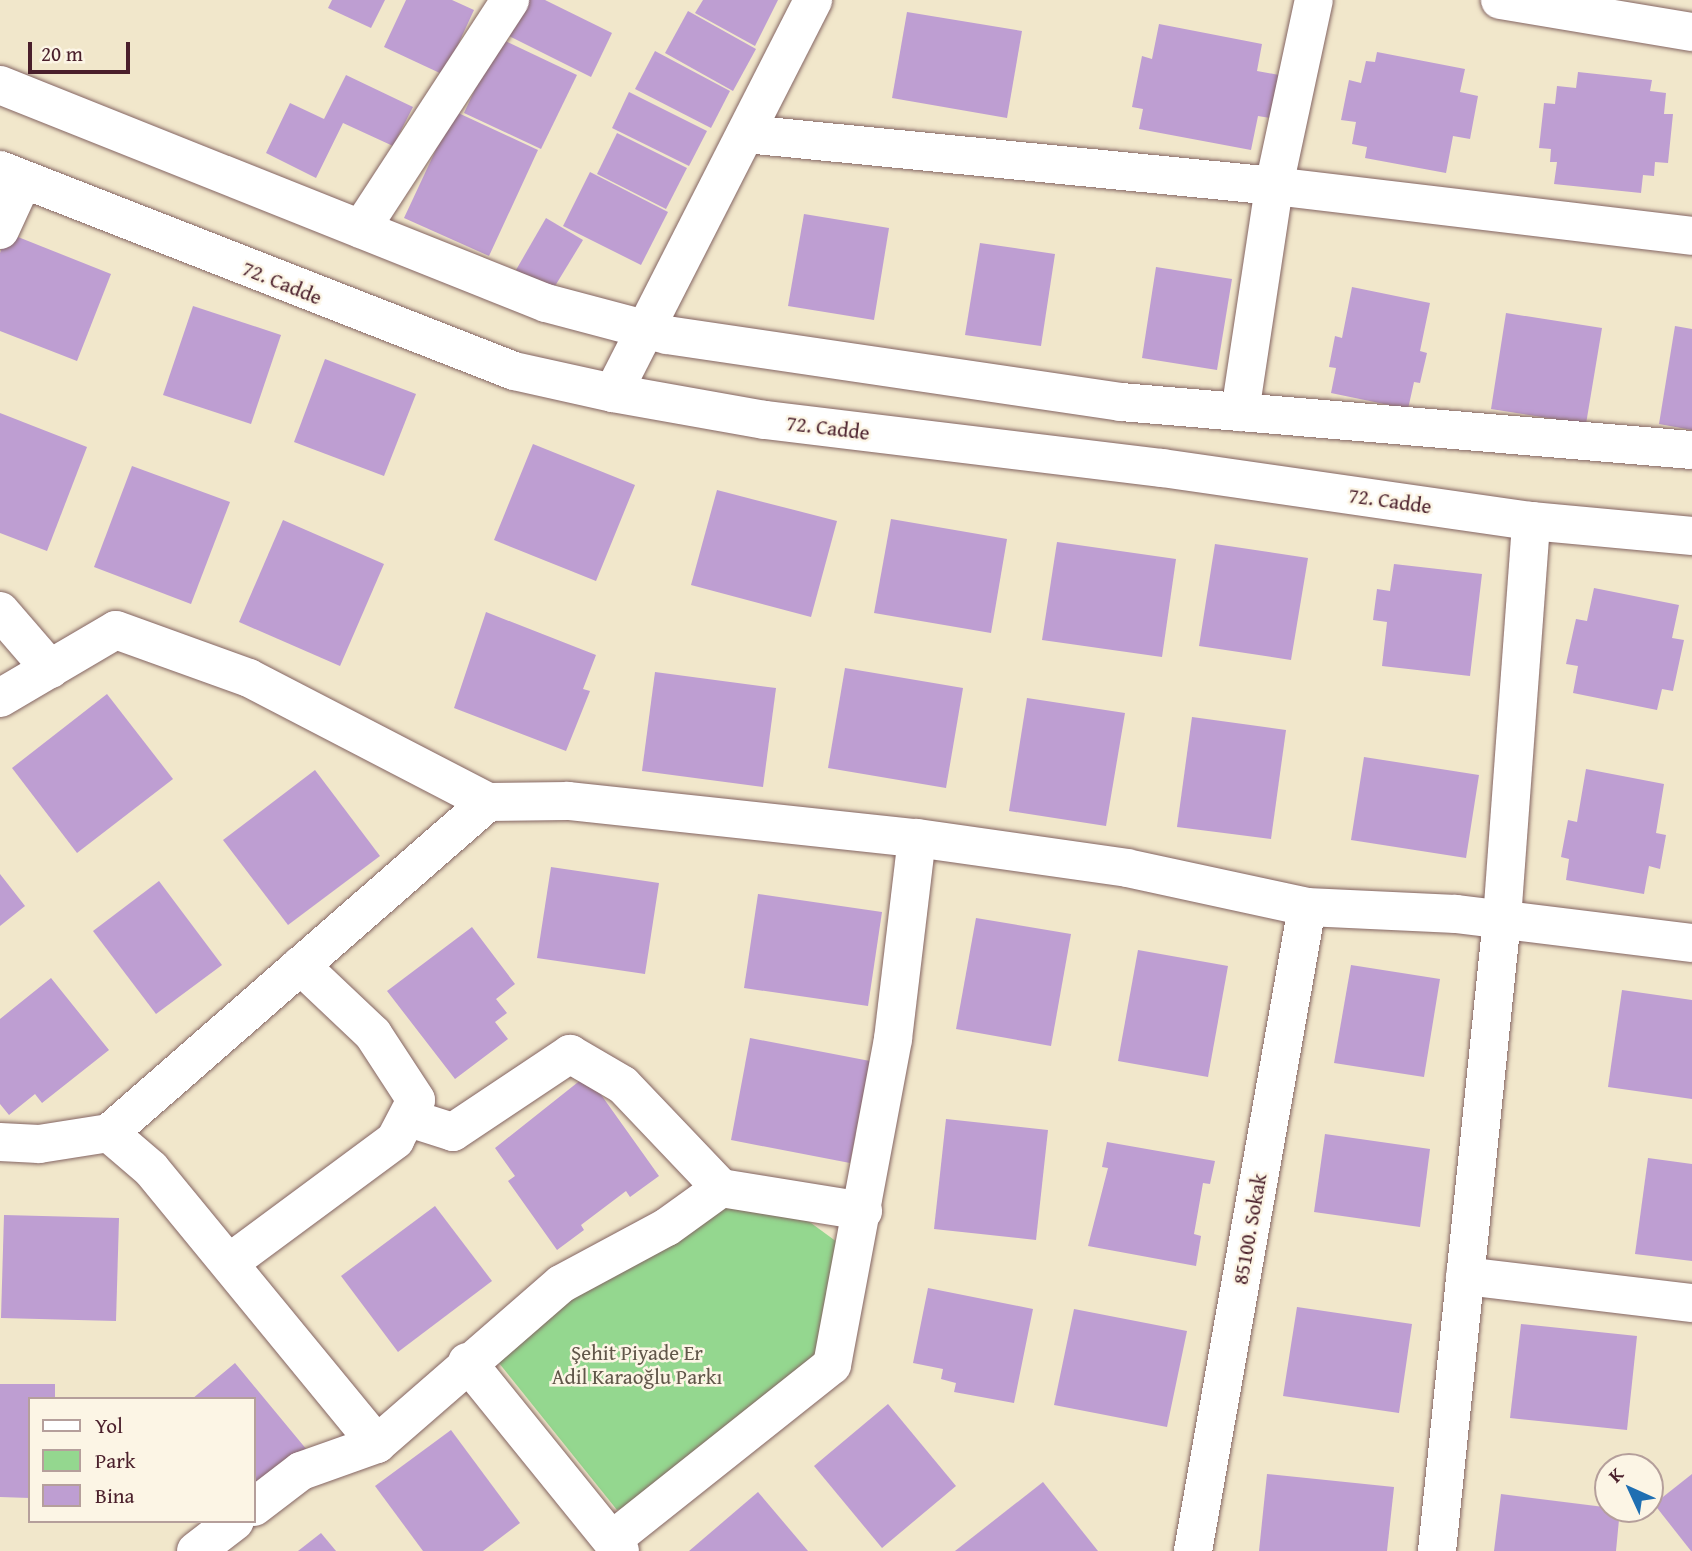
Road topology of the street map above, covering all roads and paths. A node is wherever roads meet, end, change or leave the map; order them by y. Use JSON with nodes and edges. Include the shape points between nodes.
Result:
{"nodes":[{"id":1,"x":510,"y":0,"type":"edge"},
{"id":2,"x":813,"y":0,"type":"edge"},
{"id":3,"x":1314,"y":0,"type":"edge"},
{"id":4,"x":1500,"y":0,"type":"edge"},
{"id":5,"x":1692,"y":32,"type":"edge"},
{"id":6,"x":0,"y":85,"type":"edge"},
{"id":7,"x":746,"y":134,"type":"junction"},
{"id":8,"x":12,"y":175,"type":"edge"},
{"id":9,"x":1274,"y":186,"type":"junction"},
{"id":10,"x":361,"y":229,"type":"junction"},
{"id":11,"x":0,"y":230,"type":"edge"},
{"id":12,"x":1692,"y":236,"type":"edge"},
{"id":13,"x":646,"y":330,"type":"junction"},
{"id":14,"x":613,"y":393,"type":"junction"},
{"id":15,"x":1240,"y":412,"type":"junction"},
{"id":16,"x":1692,"y":450,"type":"edge"},
{"id":17,"x":1531,"y":521,"type":"junction"},
{"id":18,"x":1692,"y":536,"type":"edge"},
{"id":19,"x":0,"y":611,"type":"edge"},
{"id":20,"x":50,"y":669,"type":"junction"},
{"id":21,"x":0,"y":698,"type":"edge"},
{"id":22,"x":488,"y":802,"type":"junction"},
{"id":23,"x":917,"y":838,"type":"junction"},
{"id":24,"x":1307,"y":906,"type":"junction"},
{"id":25,"x":1502,"y":919,"type":"junction"},
{"id":26,"x":1692,"y":943,"type":"edge"},
{"id":27,"x":300,"y":965,"type":"junction"},
{"id":28,"x":409,"y":1118,"type":"junction"},
{"id":29,"x":110,"y":1133,"type":"junction"},
{"id":30,"x":0,"y":1142,"type":"edge"},
{"id":31,"x":721,"y":1188,"type":"junction"},
{"id":32,"x":863,"y":1211,"type":"junction"},
{"id":33,"x":229,"y":1263,"type":"junction"},
{"id":34,"x":1465,"y":1276,"type":"junction"},
{"id":35,"x":1692,"y":1303,"type":"edge"},
{"id":36,"x":467,"y":1362,"type":"junction"},
{"id":37,"x":377,"y":1444,"type":"junction"},
{"id":38,"x":256,"y":1505,"type":"edge"},
{"id":39,"x":232,"y":1523,"type":"edge"},
{"id":40,"x":616,"y":1546,"type":"edge"},
{"id":41,"x":196,"y":1551,"type":"edge"},
{"id":42,"x":1193,"y":1551,"type":"edge"},
{"id":43,"x":1437,"y":1551,"type":"edge"}],
"edges":[{"from":1,"to":10,"type":"street"},
{"from":2,"to":7,"type":"street"},
{"from":3,"to":9,"type":"street"},
{"from":4,"to":5,"type":"street"},
{"from":6,"to":10,"type":"street"},
{"from":7,"to":9,"type":"street"},
{"from":7,"to":13,"type":"street"},
{"from":8,"to":11,"type":"street"},
{"from":8,"to":14,"type":"street","name":"72. Cadde","via":[[514,371]]},
{"from":9,"to":12,"type":"street"},
{"from":9,"to":15,"type":"street"},
{"from":10,"to":13,"type":"street","via":[[546,303]]},
{"from":13,"to":14,"type":"street"},
{"from":13,"to":15,"type":"street","via":[[1121,402]]},
{"from":14,"to":17,"type":"street","name":"72. Cadde","via":[[765,420],[1162,468]]},
{"from":15,"to":16,"type":"street"},
{"from":17,"to":18,"type":"street","name":"72. Cadde"},
{"from":17,"to":25,"type":"street"},
{"from":19,"to":20,"type":"street"},
{"from":20,"to":21,"type":"street"},
{"from":20,"to":22,"type":"street","via":[[116,629],[248,678]]},
{"from":22,"to":23,"type":"street","via":[[568,801]]},
{"from":22,"to":27,"type":"street"},
{"from":23,"to":24,"type":"street","via":[[1127,868]]},
{"from":23,"to":32,"type":"street","via":[[893,1039]]},
{"from":24,"to":25,"type":"street"},
{"from":24,"to":42,"type":"street","name":"85100. Sokak"},
{"from":25,"to":26,"type":"street"},
{"from":25,"to":34,"type":"street"},
{"from":27,"to":28,"type":"street","via":[[373,1034],[416,1100]]},
{"from":27,"to":29,"type":"street"},
{"from":28,"to":31,"type":"street","via":[[453,1132],[570,1054],[623,1085]]},
{"from":28,"to":33,"type":"street","via":[[395,1140]]},
{"from":29,"to":30,"type":"street","via":[[39,1144]]},
{"from":29,"to":33,"type":"street","via":[[151,1169]]},
{"from":31,"to":32,"type":"street"},
{"from":31,"to":36,"type":"street","via":[[667,1227],[561,1284]]},
{"from":32,"to":40,"type":"street","via":[[832,1365]]},
{"from":33,"to":37,"type":"street"},
{"from":34,"to":35,"type":"street"},
{"from":34,"to":43,"type":"street"},
{"from":36,"to":37,"type":"street"},
{"from":36,"to":40,"type":"street"},
{"from":37,"to":38,"type":"street","via":[[301,1471]]},
{"from":39,"to":41,"type":"street"}]}
